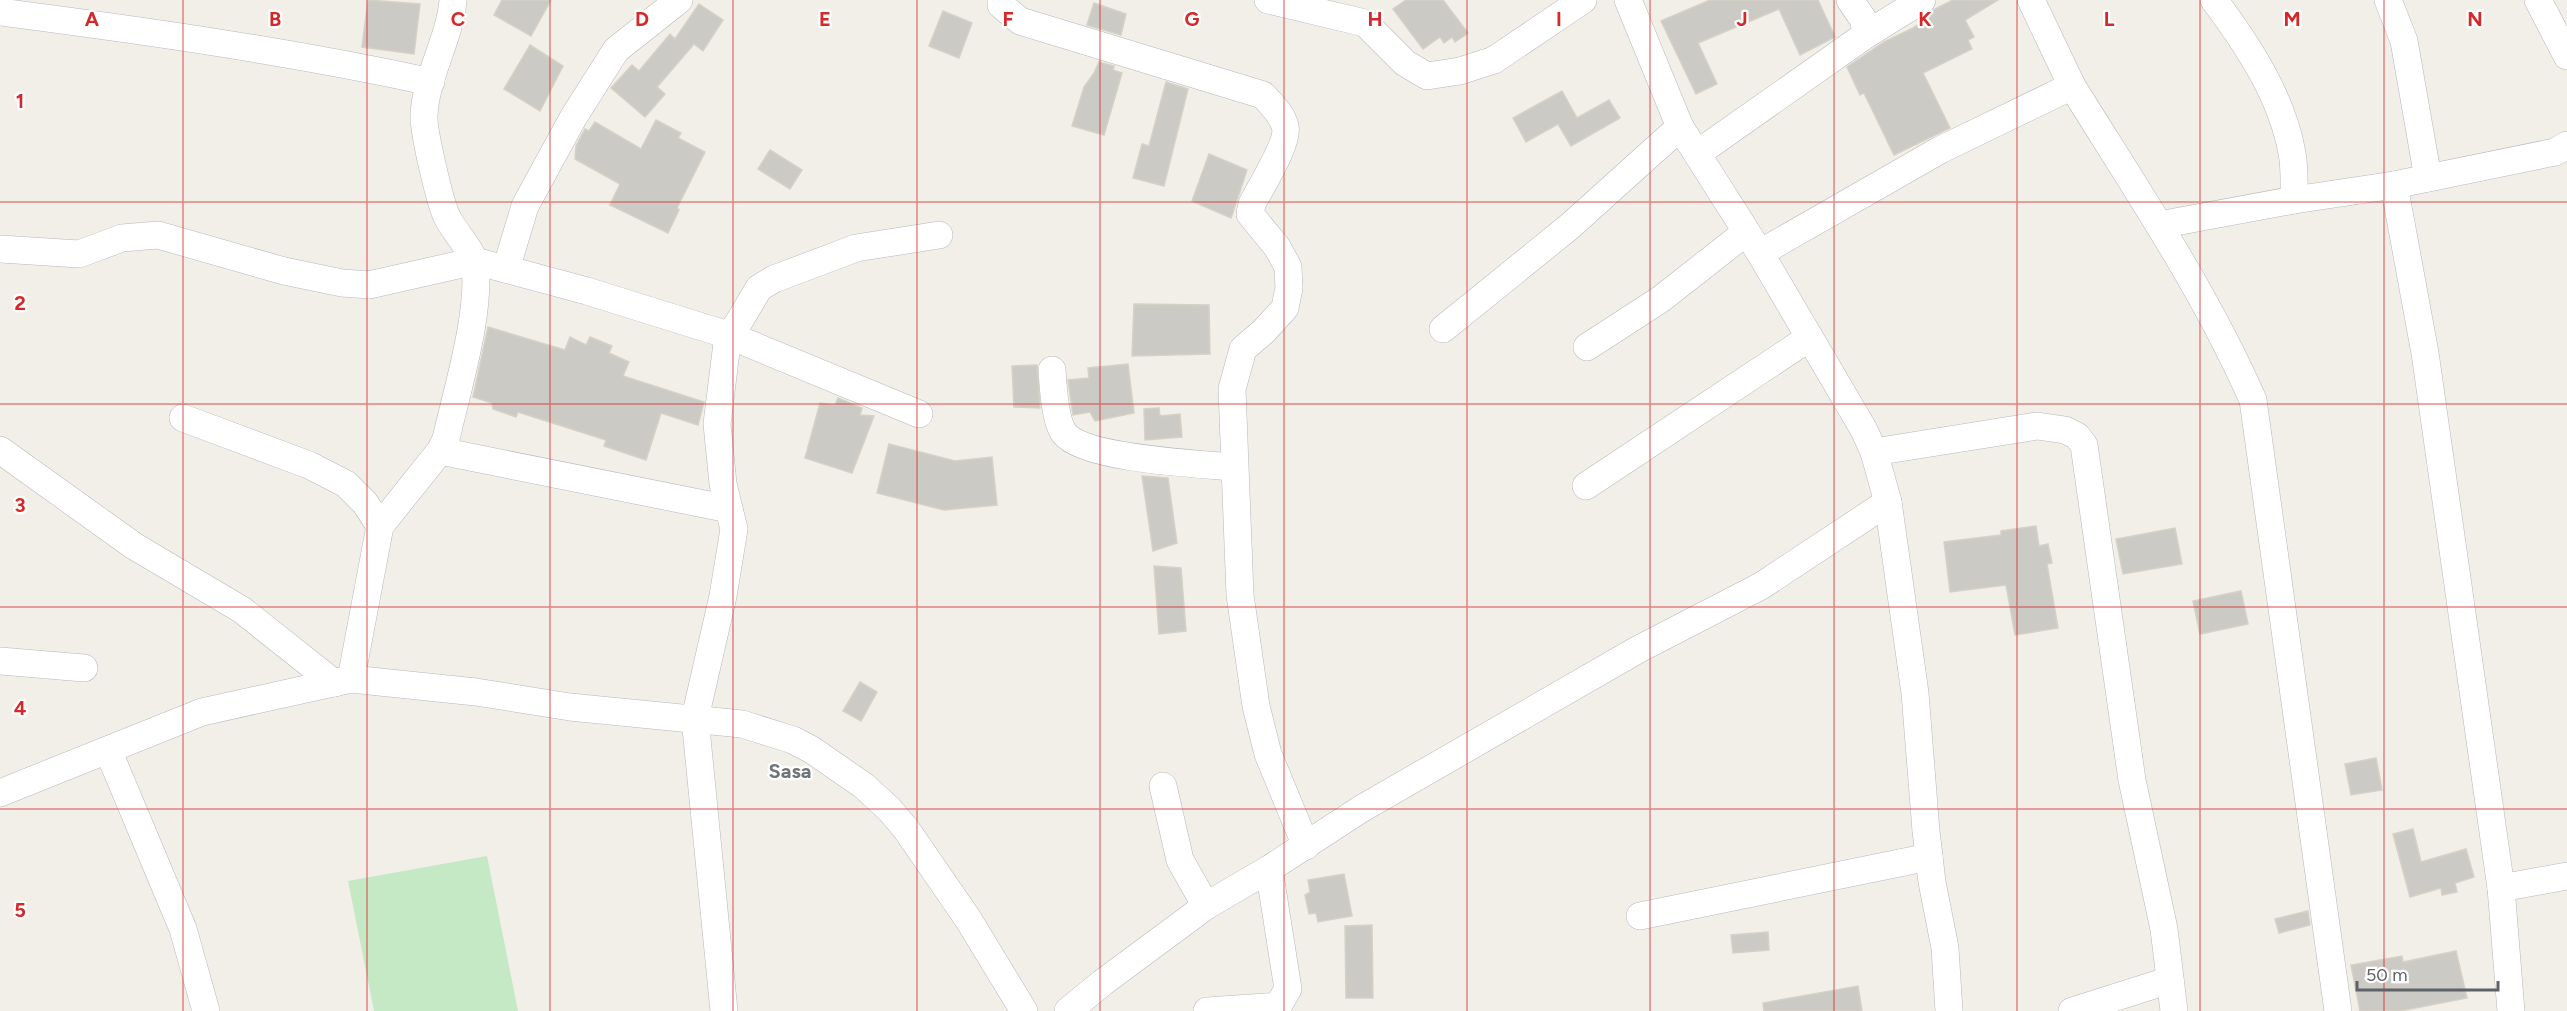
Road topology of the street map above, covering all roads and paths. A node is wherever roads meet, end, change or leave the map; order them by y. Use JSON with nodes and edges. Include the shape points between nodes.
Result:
{"nodes":[{"id":1,"x":453,"y":0,"type":"edge"},
{"id":2,"x":679,"y":0,"type":"edge"},
{"id":3,"x":1000,"y":0,"type":"edge"},
{"id":4,"x":1268,"y":0,"type":"edge"},
{"id":5,"x":1583,"y":0,"type":"edge"},
{"id":6,"x":1628,"y":0,"type":"edge"},
{"id":7,"x":1850,"y":0,"type":"edge"},
{"id":8,"x":1922,"y":0,"type":"edge"},
{"id":9,"x":2031,"y":0,"type":"edge"},
{"id":10,"x":2214,"y":0,"type":"edge"},
{"id":11,"x":2388,"y":0,"type":"edge"},
{"id":12,"x":2538,"y":0,"type":"edge"},
{"id":13,"x":0,"y":12,"type":"edge"},
{"id":14,"x":1867,"y":34,"type":"junction"},
{"id":15,"x":2567,"y":56,"type":"edge"},
{"id":16,"x":431,"y":82,"type":"junction"},
{"id":17,"x":2072,"y":86,"type":"junction"},
{"id":18,"x":1680,"y":127,"type":"junction"},
{"id":19,"x":2566,"y":148,"type":"edge"},
{"id":20,"x":1698,"y":153,"type":"junction"},
{"id":21,"x":2428,"y":178,"type":"junction"},
{"id":22,"x":2394,"y":185,"type":"junction"},
{"id":23,"x":2294,"y":200,"type":"junction"},
{"id":24,"x":2159,"y":225,"type":"junction"},
{"id":25,"x":939,"y":235,"type":"dead end"},
{"id":26,"x":1753,"y":243,"type":"junction"},
{"id":27,"x":0,"y":249,"type":"edge"},
{"id":28,"x":475,"y":261,"type":"junction"},
{"id":29,"x":506,"y":269,"type":"junction"},
{"id":30,"x":1443,"y":328,"type":"dead end"},
{"id":31,"x":728,"y":335,"type":"junction"},
{"id":32,"x":1809,"y":338,"type":"junction"},
{"id":33,"x":1587,"y":346,"type":"dead end"},
{"id":34,"x":1052,"y":370,"type":"dead end"},
{"id":35,"x":919,"y":414,"type":"dead end"},
{"id":36,"x":183,"y":418,"type":"dead end"},
{"id":37,"x":0,"y":450,"type":"edge"},
{"id":38,"x":440,"y":451,"type":"junction"},
{"id":39,"x":1874,"y":452,"type":"junction"},
{"id":40,"x":1234,"y":467,"type":"junction"},
{"id":41,"x":1586,"y":486,"type":"dead end"},
{"id":42,"x":1888,"y":502,"type":"junction"},
{"id":43,"x":729,"y":509,"type":"junction"},
{"id":44,"x":380,"y":526,"type":"junction"},
{"id":45,"x":0,"y":661,"type":"edge"},
{"id":46,"x":84,"y":668,"type":"dead end"},
{"id":47,"x":342,"y":681,"type":"junction"},
{"id":48,"x":695,"y":718,"type":"junction"},
{"id":49,"x":108,"y":750,"type":"junction"},
{"id":50,"x":1163,"y":786,"type":"dead end"},
{"id":51,"x":0,"y":793,"type":"edge"},
{"id":52,"x":1306,"y":846,"type":"junction"},
{"id":53,"x":1929,"y":857,"type":"junction"},
{"id":54,"x":1269,"y":869,"type":"junction"},
{"id":55,"x":2567,"y":876,"type":"edge"},
{"id":56,"x":2501,"y":888,"type":"junction"},
{"id":57,"x":1206,"y":906,"type":"junction"},
{"id":58,"x":1640,"y":916,"type":"dead end"},
{"id":59,"x":2170,"y":980,"type":"junction"},
{"id":60,"x":206,"y":1011,"type":"edge"},
{"id":61,"x":724,"y":1011,"type":"edge"},
{"id":62,"x":1024,"y":1011,"type":"edge"},
{"id":63,"x":1068,"y":1011,"type":"edge"},
{"id":64,"x":1207,"y":1011,"type":"edge"},
{"id":65,"x":1949,"y":1011,"type":"edge"},
{"id":66,"x":2072,"y":1011,"type":"edge"},
{"id":67,"x":2174,"y":1011,"type":"edge"},
{"id":68,"x":2338,"y":1011,"type":"edge"},
{"id":69,"x":2511,"y":1011,"type":"edge"}],
"edges":[{"from":1,"to":16,"type":"street"},
{"from":2,"to":29,"type":"street","via":[[616,50],[525,206]]},
{"from":3,"to":40,"type":"street","via":[[1020,21],[1263,95],[1286,128],[1284,142],[1250,214],[1288,267],[1289,288],[1285,308],[1243,349],[1237,365],[1232,389]]},
{"from":4,"to":5,"type":"street","via":[[1365,23],[1404,63],[1427,76],[1494,60]]},
{"from":6,"to":18,"type":"street"},
{"from":7,"to":14,"type":"street","via":[[1863,19]]},
{"from":8,"to":14,"type":"street"},
{"from":9,"to":17,"type":"street"},
{"from":10,"to":23,"type":"street","via":[[2238,32],[2281,109],[2292,154]]},
{"from":11,"to":21,"type":"street","via":[[2404,40]]},
{"from":12,"to":15,"type":"street"},
{"from":13,"to":16,"type":"street","via":[[323,58]]},
{"from":14,"to":20,"type":"street"},
{"from":16,"to":28,"type":"street","via":[[424,115],[428,145],[446,215]]},
{"from":17,"to":24,"type":"street"},
{"from":17,"to":26,"type":"street"},
{"from":18,"to":20,"type":"street"},
{"from":18,"to":30,"type":"street","via":[[1569,227]]},
{"from":19,"to":21,"type":"street"},
{"from":20,"to":26,"type":"street"},
{"from":21,"to":22,"type":"street"},
{"from":22,"to":23,"type":"street"},
{"from":22,"to":56,"type":"street","via":[[2425,352]]},
{"from":23,"to":24,"type":"street"},
{"from":24,"to":68,"type":"street","via":[[2220,329],[2253,400]]},
{"from":25,"to":31,"type":"street","via":[[856,248],[774,279],[759,288]]},
{"from":26,"to":32,"type":"street"},
{"from":26,"to":33,"type":"street"},
{"from":27,"to":28,"type":"street","via":[[79,254],[122,238],[158,235],[284,270],[369,285]]},
{"from":28,"to":29,"type":"street"},
{"from":28,"to":38,"type":"street","via":[[475,297],[467,349]]},
{"from":29,"to":31,"type":"street"},
{"from":31,"to":35,"type":"street"},
{"from":31,"to":43,"type":"street","via":[[717,424]]},
{"from":32,"to":39,"type":"street"},
{"from":32,"to":41,"type":"street"},
{"from":34,"to":40,"type":"street","via":[[1054,401],[1064,433],[1080,445],[1138,457]]},
{"from":36,"to":44,"type":"street","via":[[309,465],[346,484]]},
{"from":37,"to":47,"type":"street","via":[[134,546],[242,610]]},
{"from":38,"to":43,"type":"street"},
{"from":38,"to":44,"type":"street"},
{"from":39,"to":42,"type":"street"},
{"from":39,"to":59,"type":"street","via":[[2037,426],[2065,430],[2084,445],[2132,780],[2164,929]]},
{"from":40,"to":52,"type":"street","via":[[1240,595],[1256,706],[1268,754]]},
{"from":42,"to":52,"type":"street","via":[[1761,586],[1639,649],[1406,781]]},
{"from":42,"to":53,"type":"street","via":[[1915,693]]},
{"from":43,"to":48,"type":"street","via":[[734,529]]},
{"from":44,"to":47,"type":"street"},
{"from":45,"to":46,"type":"street"},
{"from":47,"to":48,"type":"street","via":[[476,692],[570,707]]},
{"from":47,"to":49,"type":"street","via":[[202,712]]},
{"from":48,"to":61,"type":"street"},
{"from":48,"to":62,"type":"street","via":[[742,724],[793,740],[864,786],[906,829],[993,957]]},
{"from":49,"to":51,"type":"street"},
{"from":49,"to":60,"type":"street","via":[[183,929]]},
{"from":50,"to":57,"type":"street","via":[[1180,860]]},
{"from":52,"to":54,"type":"street"},
{"from":53,"to":58,"type":"street"},
{"from":53,"to":65,"type":"street","via":[[1945,948]]},
{"from":54,"to":57,"type":"street"},
{"from":54,"to":64,"type":"street","via":[[1288,988],[1278,1006]]},
{"from":55,"to":56,"type":"street"},
{"from":56,"to":69,"type":"street"},
{"from":57,"to":63,"type":"street"},
{"from":59,"to":66,"type":"street"},
{"from":59,"to":67,"type":"street"}]}
